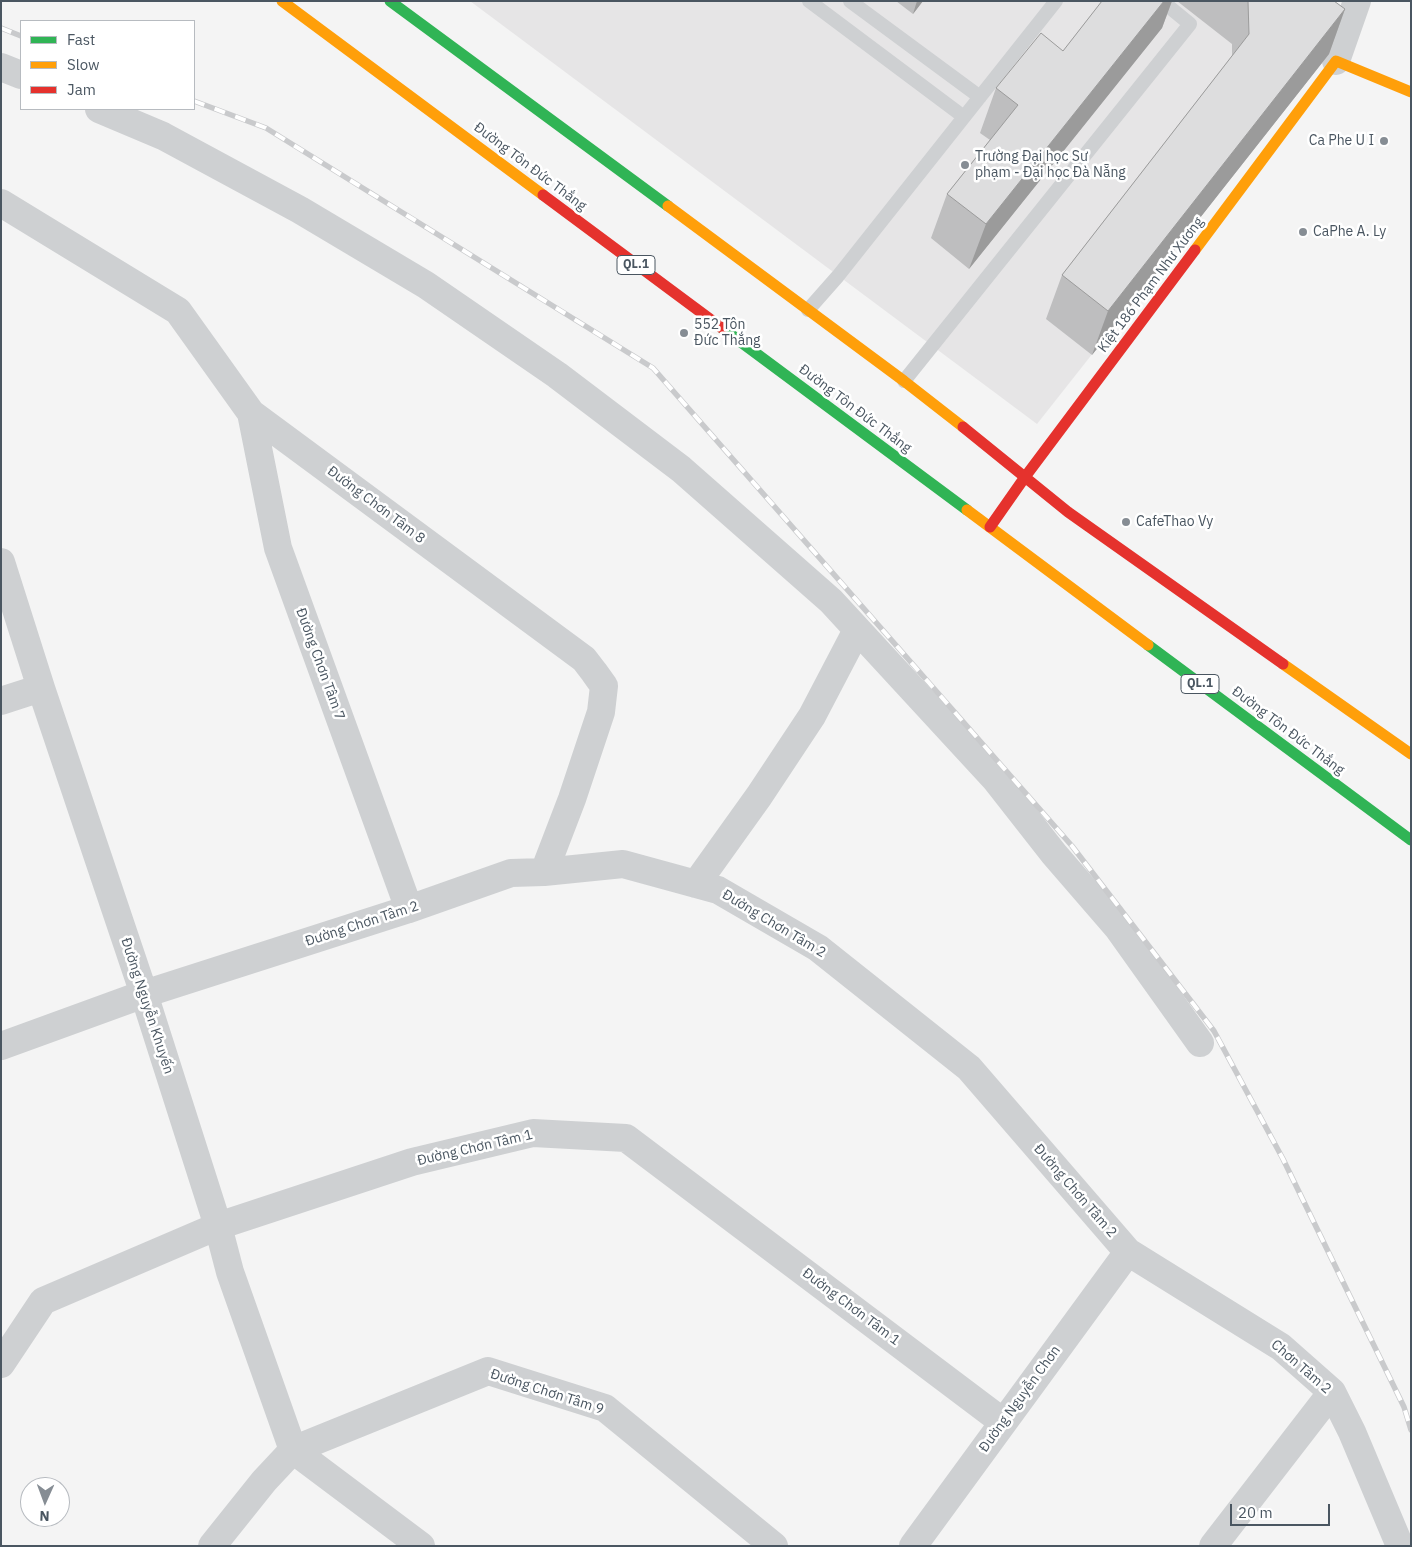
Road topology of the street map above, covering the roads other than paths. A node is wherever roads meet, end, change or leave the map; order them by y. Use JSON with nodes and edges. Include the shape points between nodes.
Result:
{"nodes":[{"id":1,"x":282,"y":1,"type":"edge"},
{"id":2,"x":390,"y":1,"type":"edge"},
{"id":3,"x":809,"y":1,"type":"edge"},
{"id":4,"x":850,"y":1,"type":"edge"},
{"id":5,"x":1056,"y":1,"type":"edge"},
{"id":6,"x":1162,"y":1,"type":"edge"},
{"id":7,"x":1357,"y":1,"type":"edge"},
{"id":8,"x":1336,"y":61,"type":"junction"},
{"id":9,"x":1,"y":67,"type":"edge"},
{"id":10,"x":20,"y":75,"type":"edge"},
{"id":11,"x":1411,"y":92,"type":"edge"},
{"id":12,"x":980,"y":97,"type":"junction"},
{"id":13,"x":101,"y":110,"type":"edge"},
{"id":14,"x":964,"y":117,"type":"junction"},
{"id":15,"x":1,"y":203,"type":"edge"},
{"id":16,"x":808,"y":310,"type":"junction"},
{"id":17,"x":904,"y":381,"type":"junction"},
{"id":18,"x":251,"y":413,"type":"junction"},
{"id":19,"x":1025,"y":478,"type":"junction"},
{"id":20,"x":990,"y":527,"type":"junction"},
{"id":21,"x":1,"y":562,"type":"edge"},
{"id":22,"x":857,"y":630,"type":"junction"},
{"id":23,"x":41,"y":688,"type":"junction"},
{"id":24,"x":1,"y":701,"type":"edge"},
{"id":25,"x":1411,"y":754,"type":"edge"},
{"id":26,"x":1411,"y":840,"type":"edge"},
{"id":27,"x":544,"y":872,"type":"junction"},
{"id":28,"x":696,"y":884,"type":"junction"},
{"id":29,"x":409,"y":909,"type":"junction"},
{"id":30,"x":144,"y":994,"type":"junction"},
{"id":31,"x":1200,"y":1043,"type":"dead end"},
{"id":32,"x":1,"y":1046,"type":"edge"},
{"id":33,"x":218,"y":1226,"type":"junction"},
{"id":34,"x":1128,"y":1252,"type":"junction"},
{"id":35,"x":1,"y":1364,"type":"edge"},
{"id":36,"x":1332,"y":1392,"type":"junction"},
{"id":37,"x":1003,"y":1422,"type":"junction"},
{"id":38,"x":293,"y":1450,"type":"junction"},
{"id":39,"x":212,"y":1546,"type":"edge"},
{"id":40,"x":422,"y":1546,"type":"edge"},
{"id":41,"x":774,"y":1546,"type":"edge"},
{"id":42,"x":913,"y":1546,"type":"edge"},
{"id":43,"x":1213,"y":1546,"type":"edge"},
{"id":44,"x":1400,"y":1546,"type":"edge"}],
"edges":[{"from":1,"to":20,"type":"main road","name":"Đường Tôn Đức Thắng","number":"QL.1"},
{"from":2,"to":16,"type":"main road"},
{"from":3,"to":14,"type":"lane"},
{"from":4,"to":12,"type":"lane"},
{"from":5,"to":12,"type":"lane"},
{"from":6,"to":17,"type":"lane","via":[[1190,24]]},
{"from":7,"to":8,"type":"street"},
{"from":8,"to":11,"type":"main road"},
{"from":8,"to":19,"type":"main road","name":"Kiệt 186 Phạm Như Xương"},
{"from":9,"to":10,"type":"street"},
{"from":12,"to":14,"type":"lane"},
{"from":13,"to":22,"type":"street","via":[[163,136],[300,210],[457,306],[558,376],[681,469],[831,601]]},
{"from":14,"to":16,"type":"lane"},
{"from":15,"to":18,"type":"street","name":"Đường Chơn Tâm 8","via":[[178,311]]},
{"from":16,"to":17,"type":"main road"},
{"from":17,"to":19,"type":"main road"},
{"from":18,"to":27,"type":"street","name":"Đường Chơn Tâm 8","via":[[584,660],[604,686],[601,712]]},
{"from":18,"to":29,"type":"street","name":"Đường Chơn Tâm 7","via":[[278,548]]},
{"from":19,"to":20,"type":"main road","name":"Kiệt 186 Phạm Như Xương"},
{"from":19,"to":25,"type":"main road","via":[[1068,512]]},
{"from":20,"to":26,"type":"main road","name":"Đường Tôn Đức Thắng","number":"QL.1"},
{"from":21,"to":23,"type":"street","name":"Đường Nguyễn Khuyến"},
{"from":22,"to":28,"type":"street","via":[[812,716]]},
{"from":22,"to":31,"type":"street","via":[[996,780],[1118,928]]},
{"from":23,"to":24,"type":"street"},
{"from":23,"to":30,"type":"street","name":"Đường Nguyễn Khuyến"},
{"from":27,"to":28,"type":"street","name":"Đường Chơn Tâm 2","via":[[623,864]]},
{"from":27,"to":29,"type":"street","name":"Đường Chơn Tâm 2","via":[[511,873]]},
{"from":28,"to":34,"type":"street","name":"Đường Chơn Tâm 2","via":[[718,890],[818,948],[969,1068]]},
{"from":29,"to":30,"type":"street","name":"Đường Chơn Tâm 2"},
{"from":30,"to":32,"type":"street","name":"Đường Chơn Tâm 2"},
{"from":30,"to":33,"type":"street","name":"Đường Nguyễn Khuyến"},
{"from":33,"to":35,"type":"street","name":"Đường Chơn Tâm 1","via":[[43,1301]]},
{"from":33,"to":37,"type":"street","name":"Đường Chơn Tâm 1","via":[[412,1162],[533,1133],[626,1138]]},
{"from":33,"to":38,"type":"street","name":"Đường Nguyễn Khuyến","via":[[230,1272]]},
{"from":34,"to":36,"type":"street","name":"Chơn Tâm 2","via":[[1281,1347]]},
{"from":34,"to":37,"type":"street","name":"Đường Nguyễn Chơn"},
{"from":36,"to":43,"type":"street"},
{"from":36,"to":44,"type":"street","name":"Chơn Tâm 2"},
{"from":37,"to":42,"type":"street","name":"Đường Nguyễn Chơn"},
{"from":38,"to":39,"type":"street","name":"Đường Chơn Tâm 9"},
{"from":38,"to":40,"type":"street"},
{"from":38,"to":41,"type":"street","name":"Đường Chơn Tâm 9","via":[[488,1371],[605,1408]]}]}
